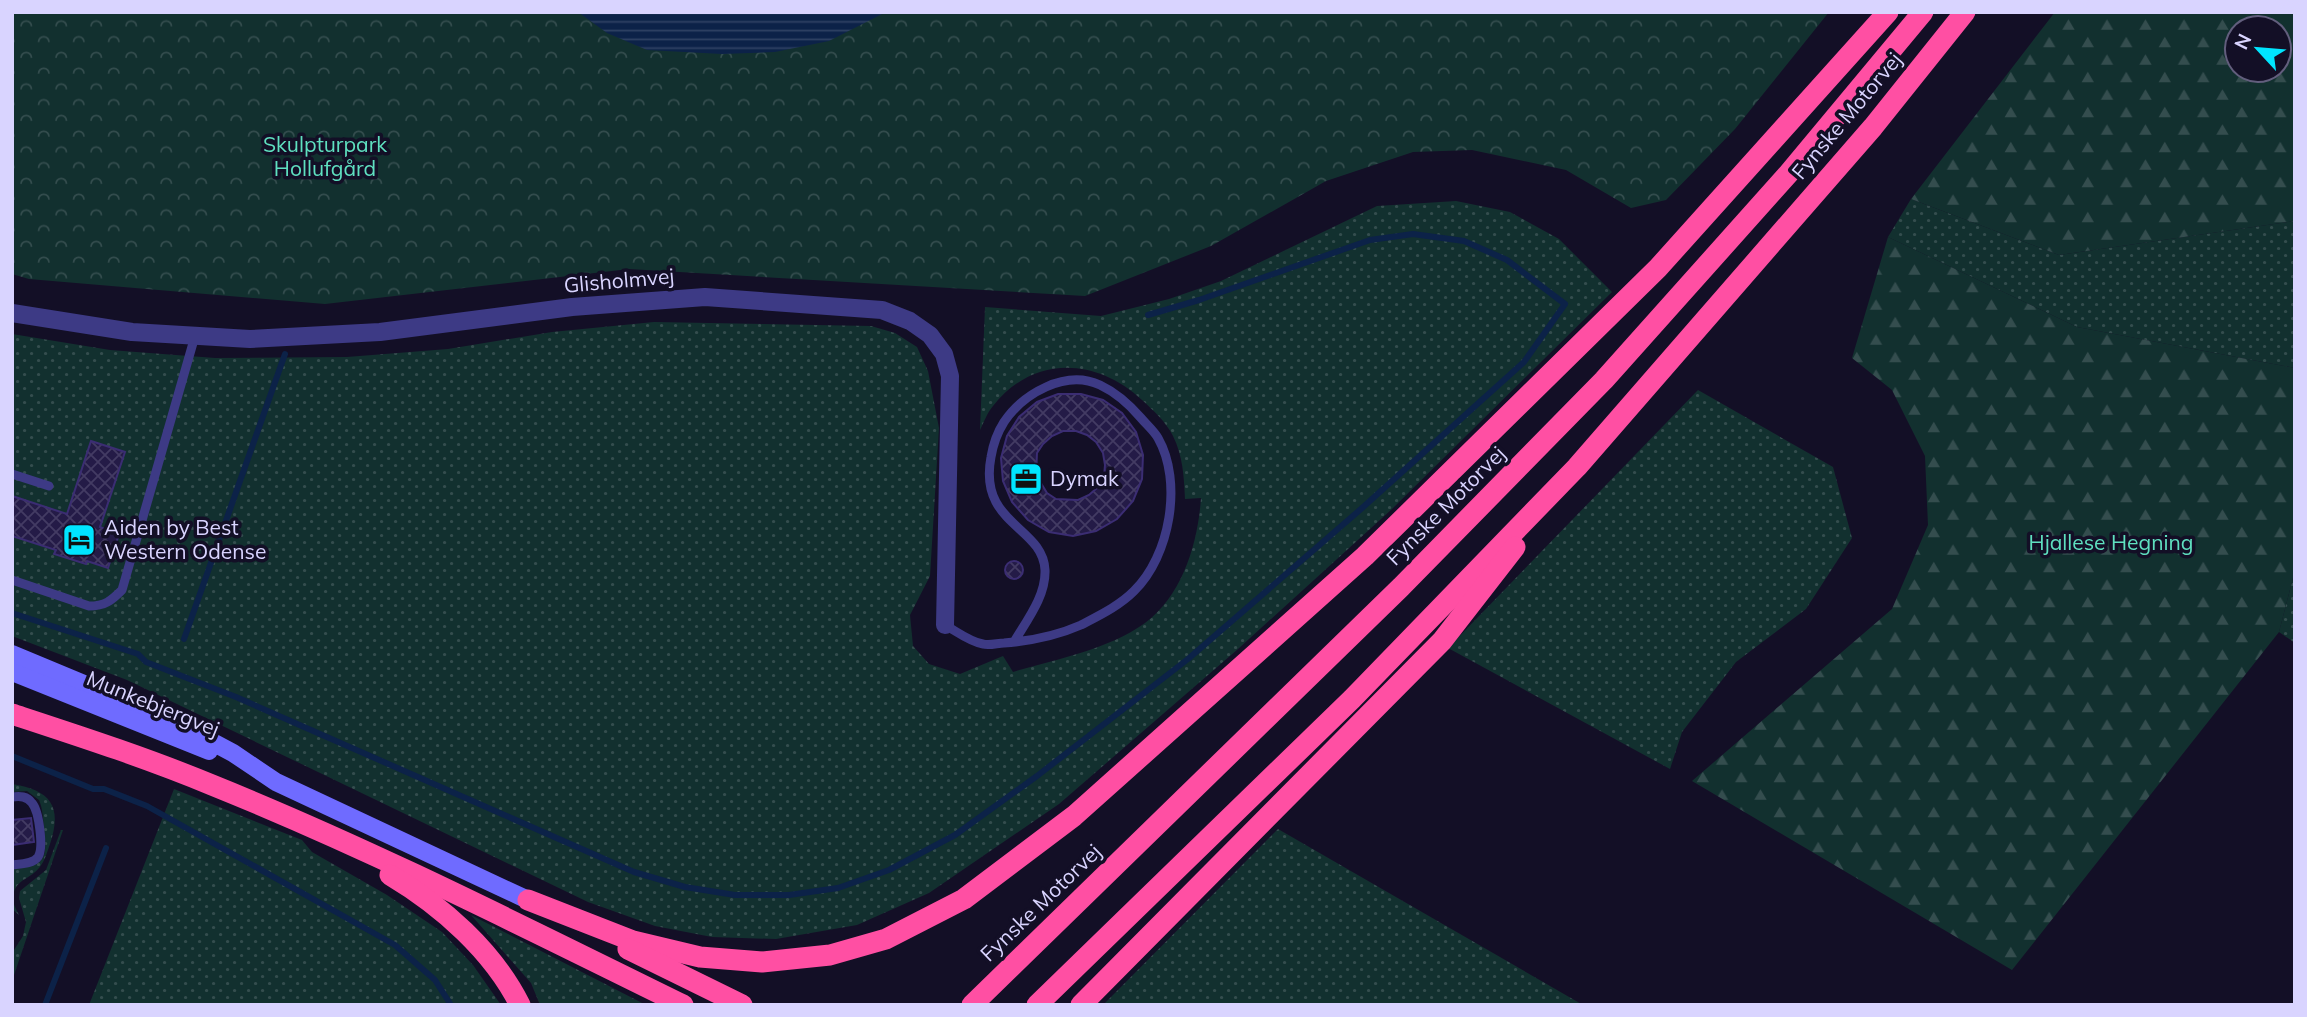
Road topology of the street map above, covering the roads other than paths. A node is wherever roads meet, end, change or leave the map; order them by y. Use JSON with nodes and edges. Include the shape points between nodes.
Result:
{"nodes":[{"id":1,"x":1888,"y":12,"type":"edge"},
{"id":2,"x":1923,"y":12,"type":"edge"},
{"id":3,"x":1965,"y":12,"type":"edge"},
{"id":4,"x":12,"y":313,"type":"edge"},
{"id":5,"x":195,"y":336,"type":"junction"},
{"id":6,"x":1577,"y":467,"type":"junction"},
{"id":7,"x":12,"y":474,"type":"edge"},
{"id":8,"x":49,"y":486,"type":"dead end"},
{"id":9,"x":12,"y":580,"type":"edge"},
{"id":10,"x":945,"y":625,"type":"joint"},
{"id":11,"x":1014,"y":642,"type":"junction"},
{"id":12,"x":12,"y":653,"type":"edge"},
{"id":13,"x":12,"y":673,"type":"edge"},
{"id":14,"x":12,"y":714,"type":"edge"},
{"id":15,"x":276,"y":782,"type":"junction"},
{"id":16,"x":12,"y":797,"type":"edge"},
{"id":17,"x":307,"y":827,"type":"junction"},
{"id":18,"x":12,"y":865,"type":"edge"},
{"id":19,"x":528,"y":900,"type":"junction"},
{"id":20,"x":520,"y":1005,"type":"edge"},
{"id":21,"x":683,"y":1005,"type":"edge"},
{"id":22,"x":742,"y":1005,"type":"edge"},
{"id":23,"x":972,"y":1005,"type":"edge"},
{"id":24,"x":1037,"y":1005,"type":"edge"},
{"id":25,"x":1082,"y":1005,"type":"edge"}],
"edges":[{"from":1,"to":19,"type":"highway","via":[[1658,268],[1365,556],[1073,816],[964,899],[886,939],[830,956],[762,962],[700,957],[633,941]]},
{"from":2,"to":23,"type":"highway","name":"Fynske Motorvej","via":[[1789,173],[1604,380],[1401,587]]},
{"from":3,"to":6,"type":"highway","name":"Fynske Motorvej","via":[[1873,127]]},
{"from":4,"to":5,"type":"street","name":"Glisholmvej","via":[[132,332]]},
{"from":5,"to":9,"type":"lane","via":[[122,590],[102,606],[89,606]]},
{"from":5,"to":10,"type":"street","name":"Glisholmvej","via":[[250,339],[380,332],[572,307],[705,297],[882,310],[930,335],[944,354],[950,376]]},
{"from":6,"to":24,"type":"highway","name":"Fynske Motorvej","via":[[1352,699]]},
{"from":6,"to":25,"type":"highway","via":[[1442,641]]},
{"from":7,"to":8,"type":"lane"},
{"from":10,"to":11,"type":"lane","via":[[983,645]]},
{"from":11,"to":11,"type":"lane","via":[[1062,633],[1108,612],[1136,590],[1158,556],[1169,517],[1172,478],[1165,457],[1158,438],[1125,400],[1098,384],[1077,380],[1049,385],[1021,401],[993,446],[989,469],[993,502],[1043,556],[1045,572],[1036,606]]},
{"from":12,"to":15,"type":"street","via":[[173,721],[233,752]]},
{"from":13,"to":15,"type":"street","name":"Munkebjergvej"},
{"from":14,"to":17,"type":"highway","via":[[140,757]]},
{"from":15,"to":19,"type":"street"},
{"from":16,"to":18,"type":"lane","via":[[25,797],[33,803],[41,842],[34,861]]},
{"from":17,"to":20,"type":"highway","via":[[410,887],[467,933],[509,982]]},
{"from":17,"to":21,"type":"highway","via":[[419,876]]},
{"from":19,"to":22,"type":"highway"}]}
